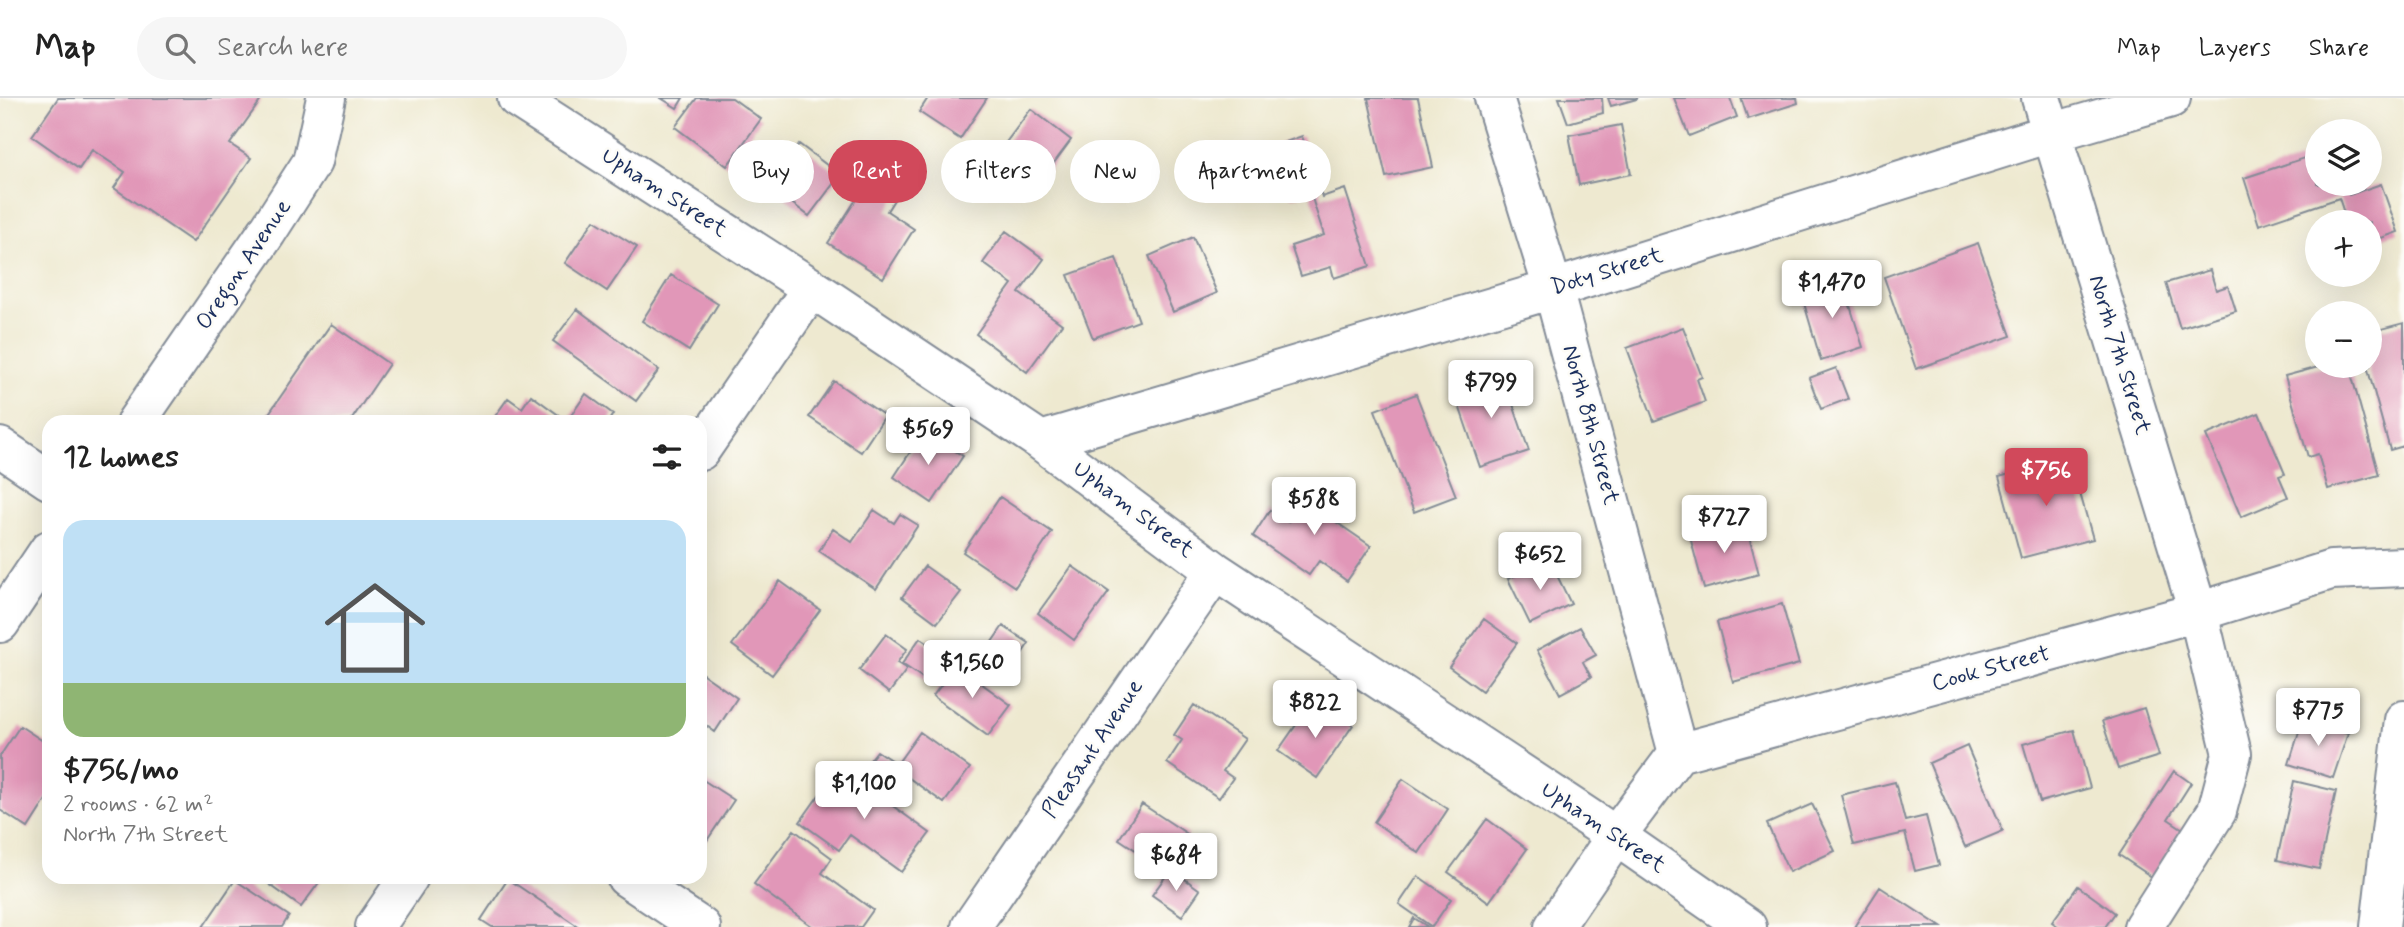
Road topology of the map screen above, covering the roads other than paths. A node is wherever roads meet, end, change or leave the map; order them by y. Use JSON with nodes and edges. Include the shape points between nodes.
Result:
{"nodes":[{"id":1,"x":326,"y":98,"type":"edge"},
{"id":2,"x":517,"y":98,"type":"edge"},
{"id":3,"x":1494,"y":98,"type":"edge"},
{"id":4,"x":2171,"y":98,"type":"edge"},
{"id":5,"x":2046,"y":116,"type":"edge"},
{"id":6,"x":812,"y":288,"type":"junction"},
{"id":7,"x":1553,"y":289,"type":"junction"},
{"id":8,"x":141,"y":415,"type":"edge"},
{"id":9,"x":707,"y":441,"type":"edge"},
{"id":10,"x":1041,"y":441,"type":"junction"},
{"id":11,"x":0,"y":447,"type":"edge"},
{"id":12,"x":42,"y":475,"type":"edge"},
{"id":13,"x":42,"y":560,"type":"edge"},
{"id":14,"x":2404,"y":567,"type":"edge"},
{"id":15,"x":1215,"y":571,"type":"junction"},
{"id":16,"x":2198,"y":612,"type":"junction"},
{"id":17,"x":0,"y":623,"type":"edge"},
{"id":18,"x":2404,"y":720,"type":"edge"},
{"id":19,"x":1678,"y":753,"type":"junction"},
{"id":20,"x":1616,"y":836,"type":"junction"},
{"id":21,"x":404,"y":884,"type":"edge"},
{"id":22,"x":637,"y":884,"type":"edge"},
{"id":23,"x":375,"y":927,"type":"edge"},
{"id":24,"x":702,"y":927,"type":"edge"},
{"id":25,"x":971,"y":927,"type":"edge"},
{"id":26,"x":1554,"y":927,"type":"edge"},
{"id":27,"x":1747,"y":927,"type":"edge"},
{"id":28,"x":2143,"y":927,"type":"edge"},
{"id":29,"x":2380,"y":927,"type":"edge"}],
"edges":[{"from":1,"to":8,"type":"street","name":"Oregon Avenue","via":[[312,163]]},
{"from":2,"to":6,"type":"street","name":"Upham Street"},
{"from":3,"to":7,"type":"street","name":"North 8th Street"},
{"from":4,"to":5,"type":"street","name":"Doty Street"},
{"from":5,"to":7,"type":"street","name":"Doty Street"},
{"from":5,"to":16,"type":"street","name":"North 7th Street"},
{"from":6,"to":9,"type":"street"},
{"from":6,"to":10,"type":"street","name":"Upham Street"},
{"from":7,"to":10,"type":"street","name":"Doty Street"},
{"from":7,"to":19,"type":"street","name":"North 8th Street"},
{"from":10,"to":15,"type":"street","name":"Upham Street"},
{"from":11,"to":12,"type":"street"},
{"from":13,"to":17,"type":"street"},
{"from":14,"to":16,"type":"street","name":"Cook Street","via":[[2331,570]]},
{"from":15,"to":20,"type":"street","name":"Upham Street"},
{"from":15,"to":25,"type":"street","name":"Pleasant Avenue"},
{"from":16,"to":19,"type":"street","name":"Cook Street"},
{"from":16,"to":28,"type":"street","name":"North 7th Street","via":[[2232,754],[2217,811]]},
{"from":18,"to":29,"type":"street"},
{"from":19,"to":20,"type":"street"},
{"from":20,"to":26,"type":"street"},
{"from":20,"to":27,"type":"street","name":"Upham Street"},
{"from":21,"to":23,"type":"street"},
{"from":22,"to":24,"type":"street"}]}
